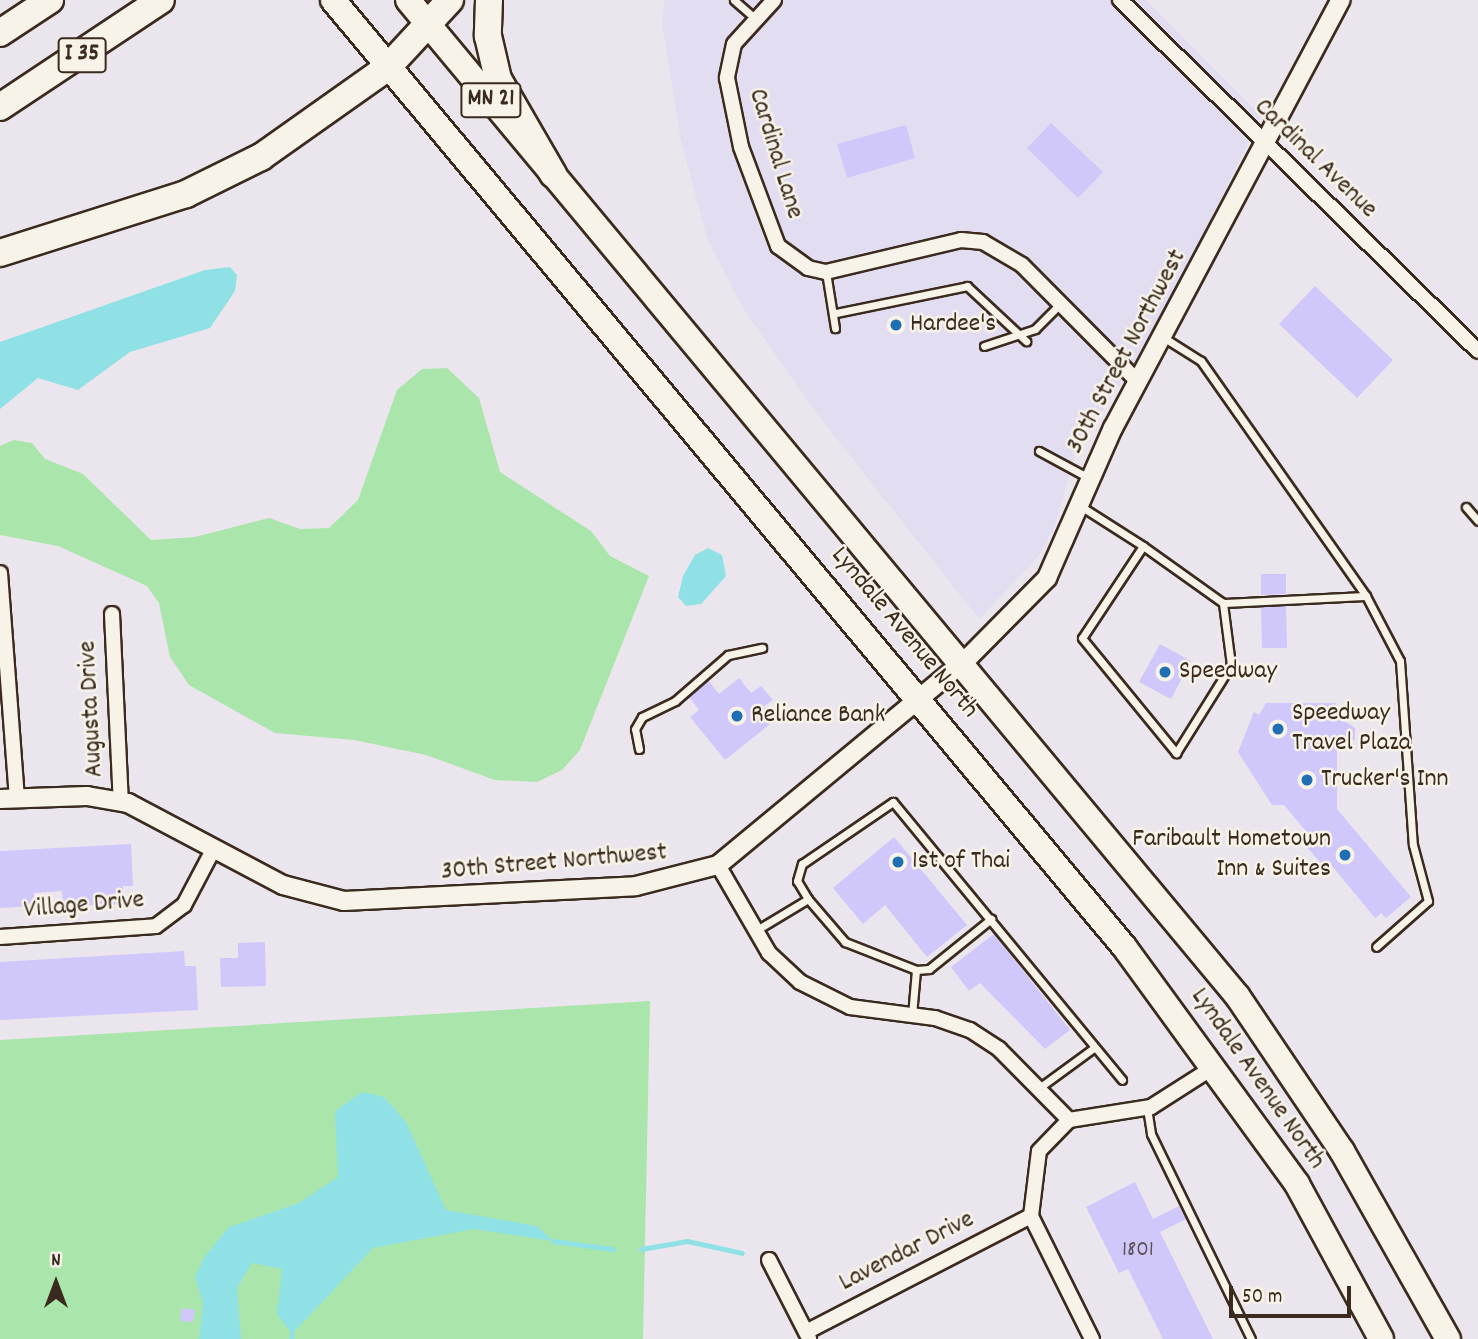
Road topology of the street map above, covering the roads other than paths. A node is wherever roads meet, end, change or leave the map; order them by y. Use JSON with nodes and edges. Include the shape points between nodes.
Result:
{"nodes":[{"id":1,"x":50,"y":0,"type":"edge"},
{"id":2,"x":161,"y":0,"type":"edge"},
{"id":3,"x":333,"y":0,"type":"edge"},
{"id":4,"x":408,"y":0,"type":"edge"},
{"id":5,"x":450,"y":0,"type":"edge"},
{"id":6,"x":489,"y":0,"type":"edge"},
{"id":7,"x":734,"y":0,"type":"edge"},
{"id":8,"x":774,"y":0,"type":"edge"},
{"id":9,"x":1120,"y":0,"type":"edge"},
{"id":10,"x":1341,"y":0,"type":"edge"},
{"id":11,"x":755,"y":19,"type":"junction"},
{"id":12,"x":429,"y":25,"type":"junction"},
{"id":13,"x":0,"y":33,"type":"edge"},
{"id":14,"x":388,"y":67,"type":"junction"},
{"id":15,"x":0,"y":107,"type":"edge"},
{"id":16,"x":1263,"y":143,"type":"junction"},
{"id":17,"x":553,"y":174,"type":"junction"},
{"id":18,"x":0,"y":253,"type":"edge"},
{"id":19,"x":826,"y":272,"type":"junction"},
{"id":20,"x":1061,"y":304,"type":"junction"},
{"id":21,"x":836,"y":313,"type":"junction"},
{"id":22,"x":835,"y":328,"type":"dead end"},
{"id":23,"x":1019,"y":334,"type":"junction"},
{"id":24,"x":1166,"y":339,"type":"junction"},
{"id":25,"x":1026,"y":341,"type":"dead end"},
{"id":26,"x":984,"y":346,"type":"dead end"},
{"id":27,"x":1478,"y":351,"type":"edge"},
{"id":28,"x":1139,"y":383,"type":"junction"},
{"id":29,"x":1039,"y":452,"type":"dead end"},
{"id":30,"x":1089,"y":478,"type":"junction"},
{"id":31,"x":1082,"y":507,"type":"junction"},
{"id":32,"x":1466,"y":508,"type":"dead end"},
{"id":33,"x":1478,"y":521,"type":"edge"},
{"id":34,"x":1143,"y":546,"type":"junction"},
{"id":35,"x":1,"y":573,"type":"edge"},
{"id":36,"x":1366,"y":596,"type":"junction"},
{"id":37,"x":1223,"y":603,"type":"junction"},
{"id":38,"x":112,"y":614,"type":"dead end"},
{"id":39,"x":762,"y":648,"type":"dead end"},
{"id":40,"x":965,"y":661,"type":"junction"},
{"id":41,"x":920,"y":698,"type":"junction"},
{"id":42,"x":639,"y":749,"type":"dead end"},
{"id":43,"x":8,"y":799,"type":"edge"},
{"id":44,"x":121,"y":802,"type":"junction"},
{"id":45,"x":214,"y":848,"type":"junction"},
{"id":46,"x":718,"y":865,"type":"junction"},
{"id":47,"x":808,"y":899,"type":"junction"},
{"id":48,"x":991,"y":919,"type":"junction"},
{"id":49,"x":754,"y":931,"type":"junction"},
{"id":50,"x":0,"y":937,"type":"edge"},
{"id":51,"x":1376,"y":947,"type":"dead end"},
{"id":52,"x":916,"y":970,"type":"junction"},
{"id":53,"x":912,"y":1015,"type":"junction"},
{"id":54,"x":1095,"y":1047,"type":"junction"},
{"id":55,"x":1215,"y":1066,"type":"junction"},
{"id":56,"x":1122,"y":1080,"type":"dead end"},
{"id":57,"x":1039,"y":1088,"type":"junction"},
{"id":58,"x":1147,"y":1108,"type":"junction"},
{"id":59,"x":1069,"y":1119,"type":"junction"},
{"id":60,"x":1031,"y":1216,"type":"junction"},
{"id":61,"x":769,"y":1260,"type":"dead end"},
{"id":62,"x":807,"y":1335,"type":"edge"},
{"id":63,"x":1092,"y":1339,"type":"edge"},
{"id":64,"x":1251,"y":1339,"type":"edge"},
{"id":65,"x":1381,"y":1339,"type":"edge"},
{"id":66,"x":1448,"y":1339,"type":"edge"}],
"edges":[{"from":1,"to":13,"type":"highway","number":"I 35"},
{"from":2,"to":15,"type":"highway","number":"I 35"},
{"from":3,"to":14,"type":"highway","name":"Lyndale Avenue North"},
{"from":4,"to":12,"type":"highway","name":"Lyndale Avenue North","number":"MN 21"},
{"from":5,"to":12,"type":"highway"},
{"from":6,"to":17,"type":"highway","via":[[488,36],[498,79]]},
{"from":7,"to":11,"type":"lane"},
{"from":8,"to":11,"type":"street","name":"Cardinal Lane"},
{"from":9,"to":16,"type":"street","name":"Cardinal Avenue"},
{"from":10,"to":16,"type":"street","name":"30th Street Northwest"},
{"from":11,"to":19,"type":"street","name":"Cardinal Lane","via":[[728,60],[741,147],[778,246]]},
{"from":12,"to":14,"type":"highway"},
{"from":12,"to":17,"type":"highway","name":"Lyndale Avenue North","number":"MN 21"},
{"from":14,"to":18,"type":"highway","via":[[298,133],[227,176]]},
{"from":14,"to":41,"type":"highway","name":"Lyndale Avenue North"},
{"from":16,"to":24,"type":"street","name":"30th Street Northwest"},
{"from":16,"to":27,"type":"street","name":"Cardinal Avenue"},
{"from":17,"to":40,"type":"highway","name":"Lyndale Avenue North"},
{"from":19,"to":20,"type":"street","via":[[961,240],[983,242],[1004,250]]},
{"from":19,"to":21,"type":"lane","via":[[825,288]]},
{"from":20,"to":23,"type":"lane","via":[[1035,329]]},
{"from":20,"to":28,"type":"street"},
{"from":21,"to":22,"type":"lane"},
{"from":21,"to":23,"type":"lane","via":[[955,285],[978,292]]},
{"from":23,"to":25,"type":"lane"},
{"from":23,"to":26,"type":"lane"},
{"from":24,"to":28,"type":"street","name":"30th Street Northwest"},
{"from":24,"to":36,"type":"lane","via":[[1201,360]]},
{"from":28,"to":30,"type":"street","name":"30th Street Northwest"},
{"from":29,"to":30,"type":"lane"},
{"from":30,"to":31,"type":"street","name":"30th Street Northwest"},
{"from":31,"to":34,"type":"lane"},
{"from":31,"to":40,"type":"street","name":"30th Street Northwest","via":[[1046,578]]},
{"from":32,"to":33,"type":"lane"},
{"from":34,"to":37,"type":"lane"},
{"from":34,"to":37,"type":"lane","via":[[1082,638],[1176,753],[1231,665]]},
{"from":35,"to":43,"type":"street"},
{"from":36,"to":37,"type":"lane"},
{"from":36,"to":51,"type":"lane","via":[[1400,661],[1413,845],[1428,901]]},
{"from":38,"to":44,"type":"street","name":"Augusta Drive"},
{"from":39,"to":42,"type":"lane","via":[[728,655],[675,701],[642,718],[635,729]]},
{"from":40,"to":41,"type":"street","name":"30th Street Northwest"},
{"from":40,"to":66,"type":"highway","name":"Lyndale Avenue North","via":[[1263,1031],[1342,1152]]},
{"from":41,"to":46,"type":"street","name":"30th Street Northwest"},
{"from":41,"to":55,"type":"highway","name":"Lyndale Avenue North"},
{"from":43,"to":44,"type":"street","name":"30th Street Northwest","via":[[87,796]]},
{"from":44,"to":45,"type":"street","name":"30th Street Northwest"},
{"from":45,"to":46,"type":"street","name":"30th Street Northwest","via":[[292,888],[358,902],[643,885]]},
{"from":45,"to":50,"type":"street","name":"Village Drive","via":[[184,905],[156,926]]},
{"from":46,"to":49,"type":"street"},
{"from":47,"to":48,"type":"lane","via":[[797,881],[802,864],[893,802]]},
{"from":47,"to":49,"type":"lane"},
{"from":47,"to":52,"type":"lane","via":[[845,942]]},
{"from":48,"to":52,"type":"lane","via":[[929,968]]},
{"from":48,"to":54,"type":"lane"},
{"from":49,"to":53,"type":"street","via":[[787,973],[813,991],[866,1012]]},
{"from":52,"to":53,"type":"lane"},
{"from":53,"to":57,"type":"street","via":[[970,1030]]},
{"from":54,"to":56,"type":"lane"},
{"from":54,"to":57,"type":"lane"},
{"from":55,"to":58,"type":"street"},
{"from":55,"to":65,"type":"highway","name":"Lyndale Avenue North","via":[[1297,1184]]},
{"from":57,"to":59,"type":"street"},
{"from":58,"to":59,"type":"street"},
{"from":58,"to":64,"type":"lane","via":[[1150,1134]]},
{"from":59,"to":60,"type":"street","via":[[1039,1151]]},
{"from":60,"to":62,"type":"street","name":"Lavendar Drive"},
{"from":60,"to":63,"type":"street"},
{"from":61,"to":62,"type":"street"}]}
